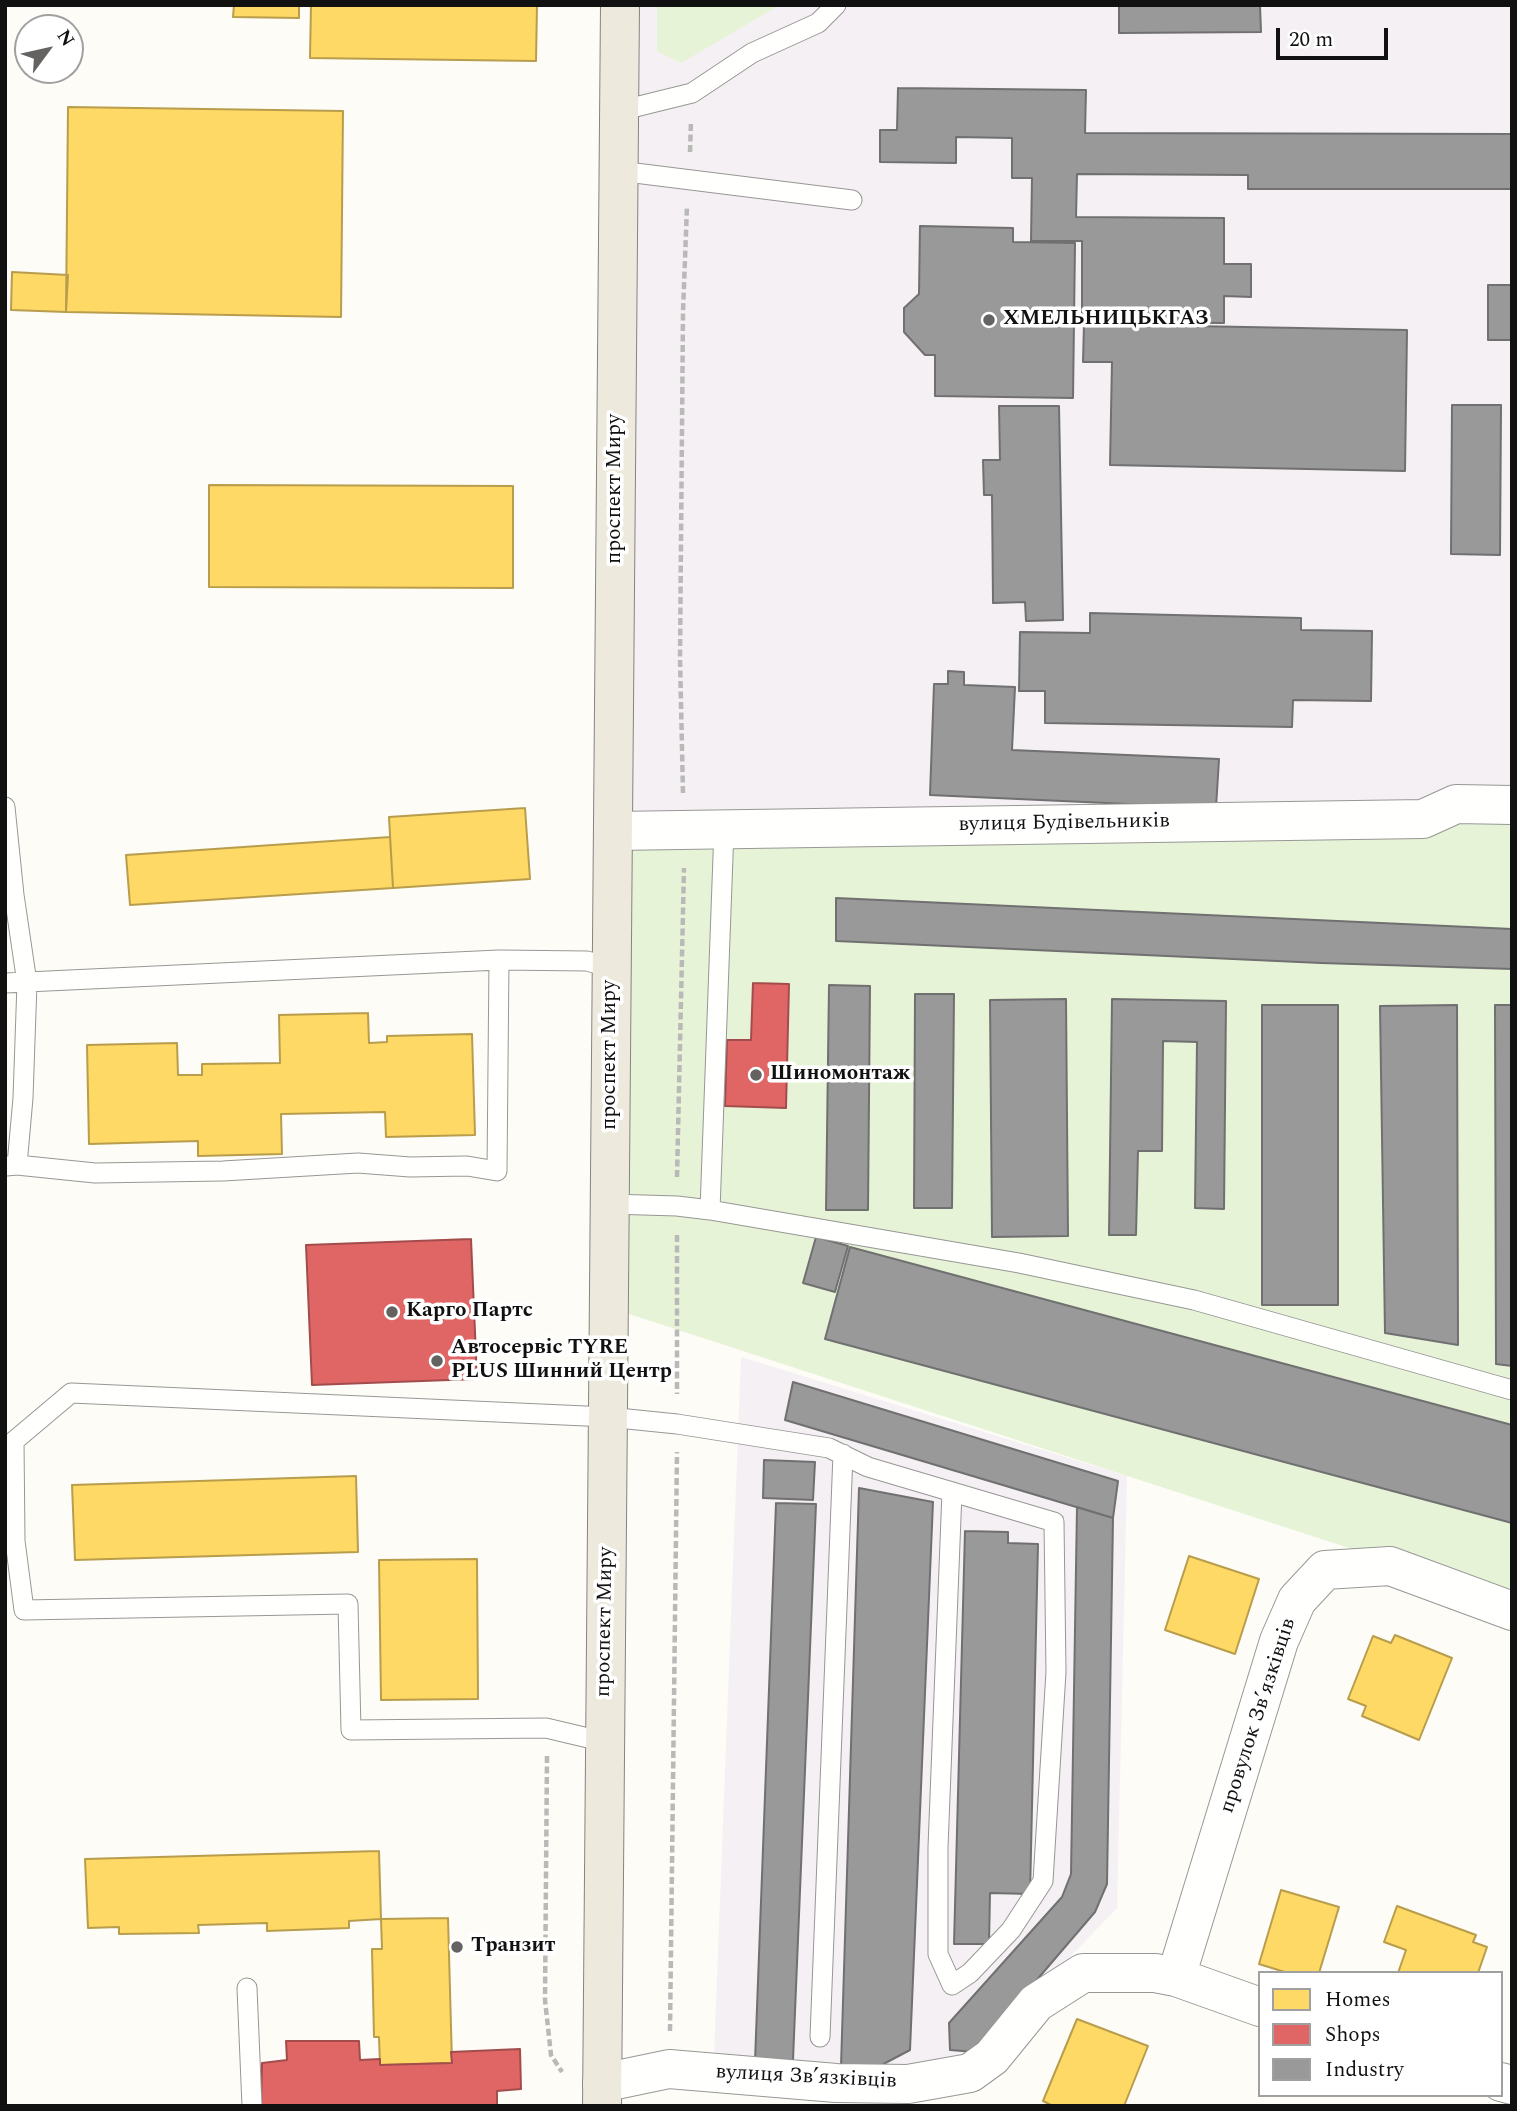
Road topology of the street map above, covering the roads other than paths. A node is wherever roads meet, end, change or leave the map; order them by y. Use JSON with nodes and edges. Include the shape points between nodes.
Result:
{"nodes":[{"id":1,"x":620,"y":5,"type":"edge"},
{"id":2,"x":836,"y":5,"type":"edge"},
{"id":3,"x":818,"y":14,"type":"edge"},
{"id":4,"x":619,"y":111,"type":"junction"},
{"id":5,"x":619,"y":171,"type":"junction"},
{"id":6,"x":852,"y":200,"type":"dead end"},
{"id":7,"x":1512,"y":805,"type":"edge"},
{"id":8,"x":5,"y":807,"type":"edge"},
{"id":9,"x":724,"y":829,"type":"junction"},
{"id":10,"x":613,"y":831,"type":"junction"},
{"id":11,"x":9,"y":896,"type":"edge"},
{"id":12,"x":499,"y":960,"type":"junction"},
{"id":13,"x":612,"y":968,"type":"junction"},
{"id":14,"x":5,"y":983,"type":"edge"},
{"id":15,"x":27,"y":983,"type":"junction"},
{"id":16,"x":11,"y":1166,"type":"edge"},
{"id":17,"x":610,"y":1204,"type":"junction"},
{"id":18,"x":710,"y":1210,"type":"junction"},
{"id":19,"x":1512,"y":1390,"type":"edge"},
{"id":20,"x":608,"y":1417,"type":"junction"},
{"id":21,"x":843,"y":1454,"type":"junction"},
{"id":22,"x":951,"y":1492,"type":"junction"},
{"id":23,"x":1512,"y":1611,"type":"edge"},
{"id":24,"x":605,"y":1742,"type":"junction"},
{"id":25,"x":1177,"y":1978,"type":"junction"},
{"id":26,"x":247,"y":1988,"type":"dead end"},
{"id":27,"x":1258,"y":2006,"type":"edge"},
{"id":28,"x":820,"y":2037,"type":"dead end"},
{"id":29,"x":602,"y":2094,"type":"edge"},
{"id":30,"x":252,"y":2106,"type":"edge"}],
"edges":[{"from":1,"to":4,"type":"main road","name":"проспект Миру"},
{"from":2,"to":3,"type":"lane"},
{"from":3,"to":4,"type":"lane","via":[[692,93]]},
{"from":4,"to":5,"type":"main road","name":"проспект Миру"},
{"from":5,"to":6,"type":"lane"},
{"from":5,"to":10,"type":"main road","name":"проспект Миру"},
{"from":7,"to":9,"type":"street","name":"вулиця Будівельників","via":[[1456,804],[1423,819]]},
{"from":8,"to":11,"type":"lane"},
{"from":9,"to":10,"type":"street","name":"вулиця Будівельників"},
{"from":9,"to":18,"type":"lane"},
{"from":10,"to":13,"type":"main road","name":"проспект Миру"},
{"from":11,"to":15,"type":"lane"},
{"from":12,"to":13,"type":"lane","via":[[587,961]]},
{"from":12,"to":15,"type":"lane"},
{"from":12,"to":16,"type":"lane","via":[[497,1171],[358,1163],[95,1173]]},
{"from":13,"to":17,"type":"main road","name":"проспект Миру"},
{"from":14,"to":15,"type":"lane"},
{"from":15,"to":16,"type":"lane","via":[[23,1098]]},
{"from":17,"to":18,"type":"lane"},
{"from":17,"to":20,"type":"main road","name":"проспект Миру"},
{"from":18,"to":19,"type":"lane","via":[[1019,1263],[1194,1300]]},
{"from":20,"to":21,"type":"lane","via":[[677,1424]]},
{"from":20,"to":24,"type":"main road","name":"проспект Миру"},
{"from":20,"to":24,"type":"lane","via":[[71,1393],[14,1441],[15,1541],[24,1610],[348,1604],[351,1730],[546,1728]]},
{"from":21,"to":22,"type":"lane","via":[[868,1467]]},
{"from":21,"to":28,"type":"lane"},
{"from":22,"to":22,"type":"lane","via":[[1054,1522],[1056,1672],[1043,1881],[1011,1930],[970,1973],[952,1984],[938,1954]]},
{"from":23,"to":25,"type":"street","name":"провулок Звʼязківців","via":[[1390,1566],[1325,1570],[1315,1580],[1297,1600],[1279,1641]]},
{"from":24,"to":29,"type":"main road","name":"проспект Миру"},
{"from":25,"to":27,"type":"street","name":"вулиця Звʼязківців"},
{"from":25,"to":29,"type":"street","name":"вулиця Звʼязківців","via":[[1155,1973],[1083,1973],[1036,2003],[992,2057],[970,2073],[908,2084],[836,2083],[669,2069]]},
{"from":26,"to":30,"type":"lane"}]}
